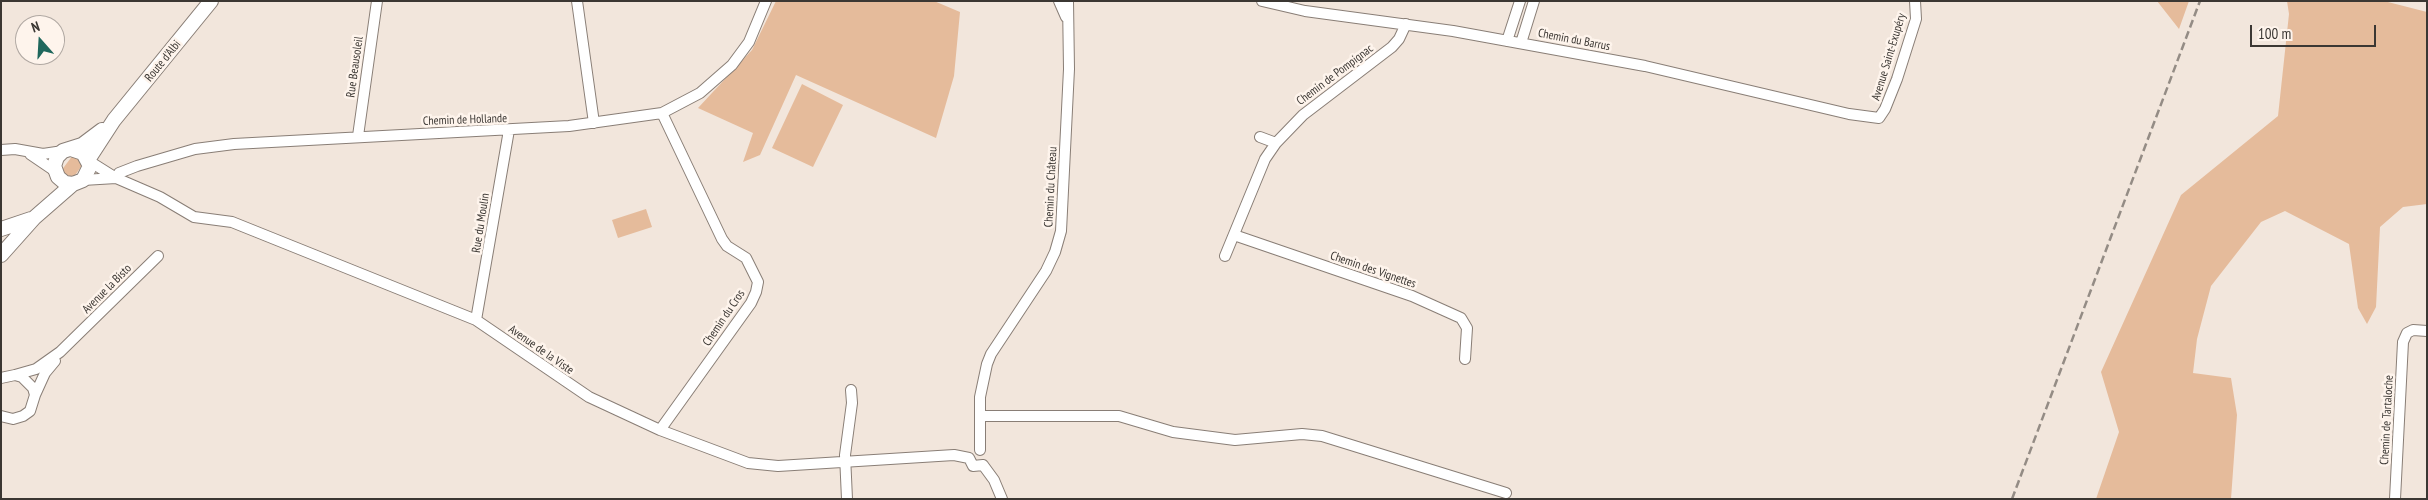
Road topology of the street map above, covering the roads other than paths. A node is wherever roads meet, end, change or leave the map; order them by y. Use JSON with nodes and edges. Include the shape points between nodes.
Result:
{"nodes":[{"id":1,"x":211,"y":1,"type":"edge"},
{"id":2,"x":377,"y":1,"type":"edge"},
{"id":3,"x":576,"y":1,"type":"edge"},
{"id":4,"x":766,"y":1,"type":"edge"},
{"id":5,"x":1059,"y":1,"type":"edge"},
{"id":6,"x":1068,"y":1,"type":"edge"},
{"id":7,"x":1262,"y":1,"type":"edge"},
{"id":8,"x":1520,"y":1,"type":"edge"},
{"id":9,"x":1534,"y":1,"type":"edge"},
{"id":10,"x":1915,"y":1,"type":"edge"},
{"id":11,"x":1068,"y":23,"type":"junction"},
{"id":12,"x":1406,"y":24,"type":"junction"},
{"id":13,"x":1507,"y":41,"type":"junction"},
{"id":14,"x":1521,"y":43,"type":"junction"},
{"id":15,"x":662,"y":112,"type":"junction"},
{"id":16,"x":1879,"y":118,"type":"joint"},
{"id":17,"x":114,"y":120,"type":"junction"},
{"id":18,"x":594,"y":123,"type":"junction"},
{"id":19,"x":509,"y":130,"type":"junction"},
{"id":20,"x":358,"y":136,"type":"junction"},
{"id":21,"x":1260,"y":136,"type":"dead end"},
{"id":22,"x":1276,"y":143,"type":"junction"},
{"id":23,"x":1,"y":150,"type":"edge"},
{"id":24,"x":67,"y":150,"type":"junction"},
{"id":25,"x":27,"y":152,"type":"junction"},
{"id":26,"x":89,"y":161,"type":"junction"},
{"id":27,"x":55,"y":172,"type":"junction"},
{"id":28,"x":116,"y":178,"type":"junction"},
{"id":29,"x":78,"y":182,"type":"junction"},
{"id":30,"x":34,"y":218,"type":"junction"},
{"id":31,"x":1,"y":229,"type":"edge"},
{"id":32,"x":1234,"y":236,"type":"junction"},
{"id":33,"x":1,"y":255,"type":"edge"},
{"id":34,"x":158,"y":256,"type":"dead end"},
{"id":35,"x":1225,"y":256,"type":"dead end"},
{"id":36,"x":476,"y":320,"type":"junction"},
{"id":37,"x":2427,"y":331,"type":"edge"},
{"id":38,"x":74,"y":340,"type":"junction"},
{"id":39,"x":1465,"y":359,"type":"dead end"},
{"id":40,"x":6,"y":375,"type":"edge"},
{"id":41,"x":850,"y":390,"type":"dead end"},
{"id":42,"x":35,"y":395,"type":"junction"},
{"id":43,"x":1,"y":416,"type":"edge"},
{"id":44,"x":980,"y":416,"type":"junction"},
{"id":45,"x":13,"y":419,"type":"junction"},
{"id":46,"x":1,"y":423,"type":"edge"},
{"id":47,"x":660,"y":430,"type":"junction"},
{"id":48,"x":980,"y":450,"type":"junction"},
{"id":49,"x":969,"y":458,"type":"junction"},
{"id":50,"x":845,"y":462,"type":"junction"},
{"id":51,"x":983,"y":465,"type":"junction"},
{"id":52,"x":1506,"y":493,"type":"dead end"},
{"id":53,"x":847,"y":499,"type":"edge"},
{"id":54,"x":1002,"y":499,"type":"edge"},
{"id":55,"x":2395,"y":499,"type":"edge"}],
"edges":[{"from":1,"to":17,"type":"main road","name":"Route d'Albi"},
{"from":2,"to":20,"type":"street","name":"Rue Beausoleil"},
{"from":3,"to":18,"type":"street"},
{"from":4,"to":15,"type":"street","name":"Chemin de Hollande","via":[[749,42],[732,65],[700,93]]},
{"from":5,"to":11,"type":"street","name":"Chemin du Château"},
{"from":6,"to":11,"type":"street","name":"Chemin du Château"},
{"from":7,"to":12,"type":"street","name":"Chemin du Barrus","via":[[1305,11]]},
{"from":8,"to":13,"type":"street"},
{"from":9,"to":14,"type":"street"},
{"from":10,"to":16,"type":"street","name":"Avenue Saint-Exupéry","via":[[1916,19],[1897,79]]},
{"from":11,"to":44,"type":"street","name":"Chemin du Château","via":[[1061,231],[1046,271],[989,359],[982,381]]},
{"from":12,"to":13,"type":"street","name":"Chemin du Barrus"},
{"from":12,"to":22,"type":"street","name":"Chemin de Pompignac","via":[[1392,47],[1303,115]]},
{"from":13,"to":14,"type":"street","name":"Chemin du Barrus"},
{"from":14,"to":16,"type":"street","name":"Chemin du Barrus","via":[[1645,66]]},
{"from":15,"to":18,"type":"street","name":"Chemin de Hollande"},
{"from":15,"to":47,"type":"street","name":"Chemin du Cros","via":[[722,239],[746,258],[758,282],[751,303]]},
{"from":17,"to":24,"type":"main road","name":"Route d'Albi","via":[[91,140]]},
{"from":17,"to":26,"type":"main road","name":"Route d'Albi"},
{"from":18,"to":19,"type":"street","name":"Chemin de Hollande"},
{"from":19,"to":20,"type":"street","name":"Chemin de Hollande"},
{"from":19,"to":36,"type":"street","name":"Rue du Moulin"},
{"from":20,"to":28,"type":"street","name":"Chemin de Hollande","via":[[195,149],[127,169]]},
{"from":21,"to":22,"type":"street"},
{"from":22,"to":32,"type":"street","name":"Chemin de Pompignac","via":[[1265,159]]},
{"from":23,"to":25,"type":"street"},
{"from":24,"to":25,"type":"street","via":[[42,154]]},
{"from":24,"to":26,"type":"main road","via":[[80,150]]},
{"from":24,"to":27,"type":"main road","via":[[55,162]]},
{"from":25,"to":27,"type":"street"},
{"from":26,"to":28,"type":"street","name":"Avenue de la Viste"},
{"from":26,"to":29,"type":"main road","via":[[89,171]]},
{"from":27,"to":29,"type":"main road","via":[[61,180]]},
{"from":27,"to":30,"type":"main road","via":[[50,192]]},
{"from":28,"to":29,"type":"street","name":"Avenue de la Viste"},
{"from":28,"to":36,"type":"street","name":"Avenue de la Viste","via":[[160,197],[194,217],[232,222]]},
{"from":29,"to":30,"type":"main road"},
{"from":30,"to":31,"type":"main road"},
{"from":30,"to":33,"type":"main road"},
{"from":32,"to":35,"type":"street","name":"Chemin de Pompignac"},
{"from":32,"to":39,"type":"street","name":"Chemin des Vignettes","via":[[1412,296],[1461,318],[1467,328]]},
{"from":34,"to":38,"type":"street","name":"Avenue la Bisto"},
{"from":36,"to":47,"type":"street","name":"Avenue de la Viste","via":[[589,397]]},
{"from":37,"to":55,"type":"street","name":"Chemin de Tartaloche","via":[[2413,330],[2407,333],[2403,342]]},
{"from":38,"to":40,"type":"street","name":"Avenue la Bisto","via":[[42,366]]},
{"from":38,"to":42,"type":"street","name":"Avenue la Bisto","via":[[45,373]]},
{"from":40,"to":42,"type":"street","via":[[29,381]]},
{"from":41,"to":50,"type":"street","via":[[852,404]]},
{"from":42,"to":45,"type":"street","name":"Avenue la Bisto","via":[[30,411]]},
{"from":43,"to":45,"type":"street"},
{"from":44,"to":48,"type":"street","name":"Chemin du Château"},
{"from":44,"to":52,"type":"street","via":[[1119,416],[1173,432],[1235,440],[1302,434],[1322,436]]},
{"from":45,"to":46,"type":"street"},
{"from":47,"to":50,"type":"street","name":"Avenue de la Viste","via":[[748,463],[778,466]]},
{"from":48,"to":49,"type":"street","via":[[974,451]]},
{"from":48,"to":51,"type":"street","via":[[986,457]]},
{"from":49,"to":50,"type":"street","name":"Avenue de la Viste","via":[[954,455]]},
{"from":49,"to":51,"type":"street","via":[[973,466]]},
{"from":50,"to":53,"type":"street"},
{"from":51,"to":54,"type":"street"}]}
